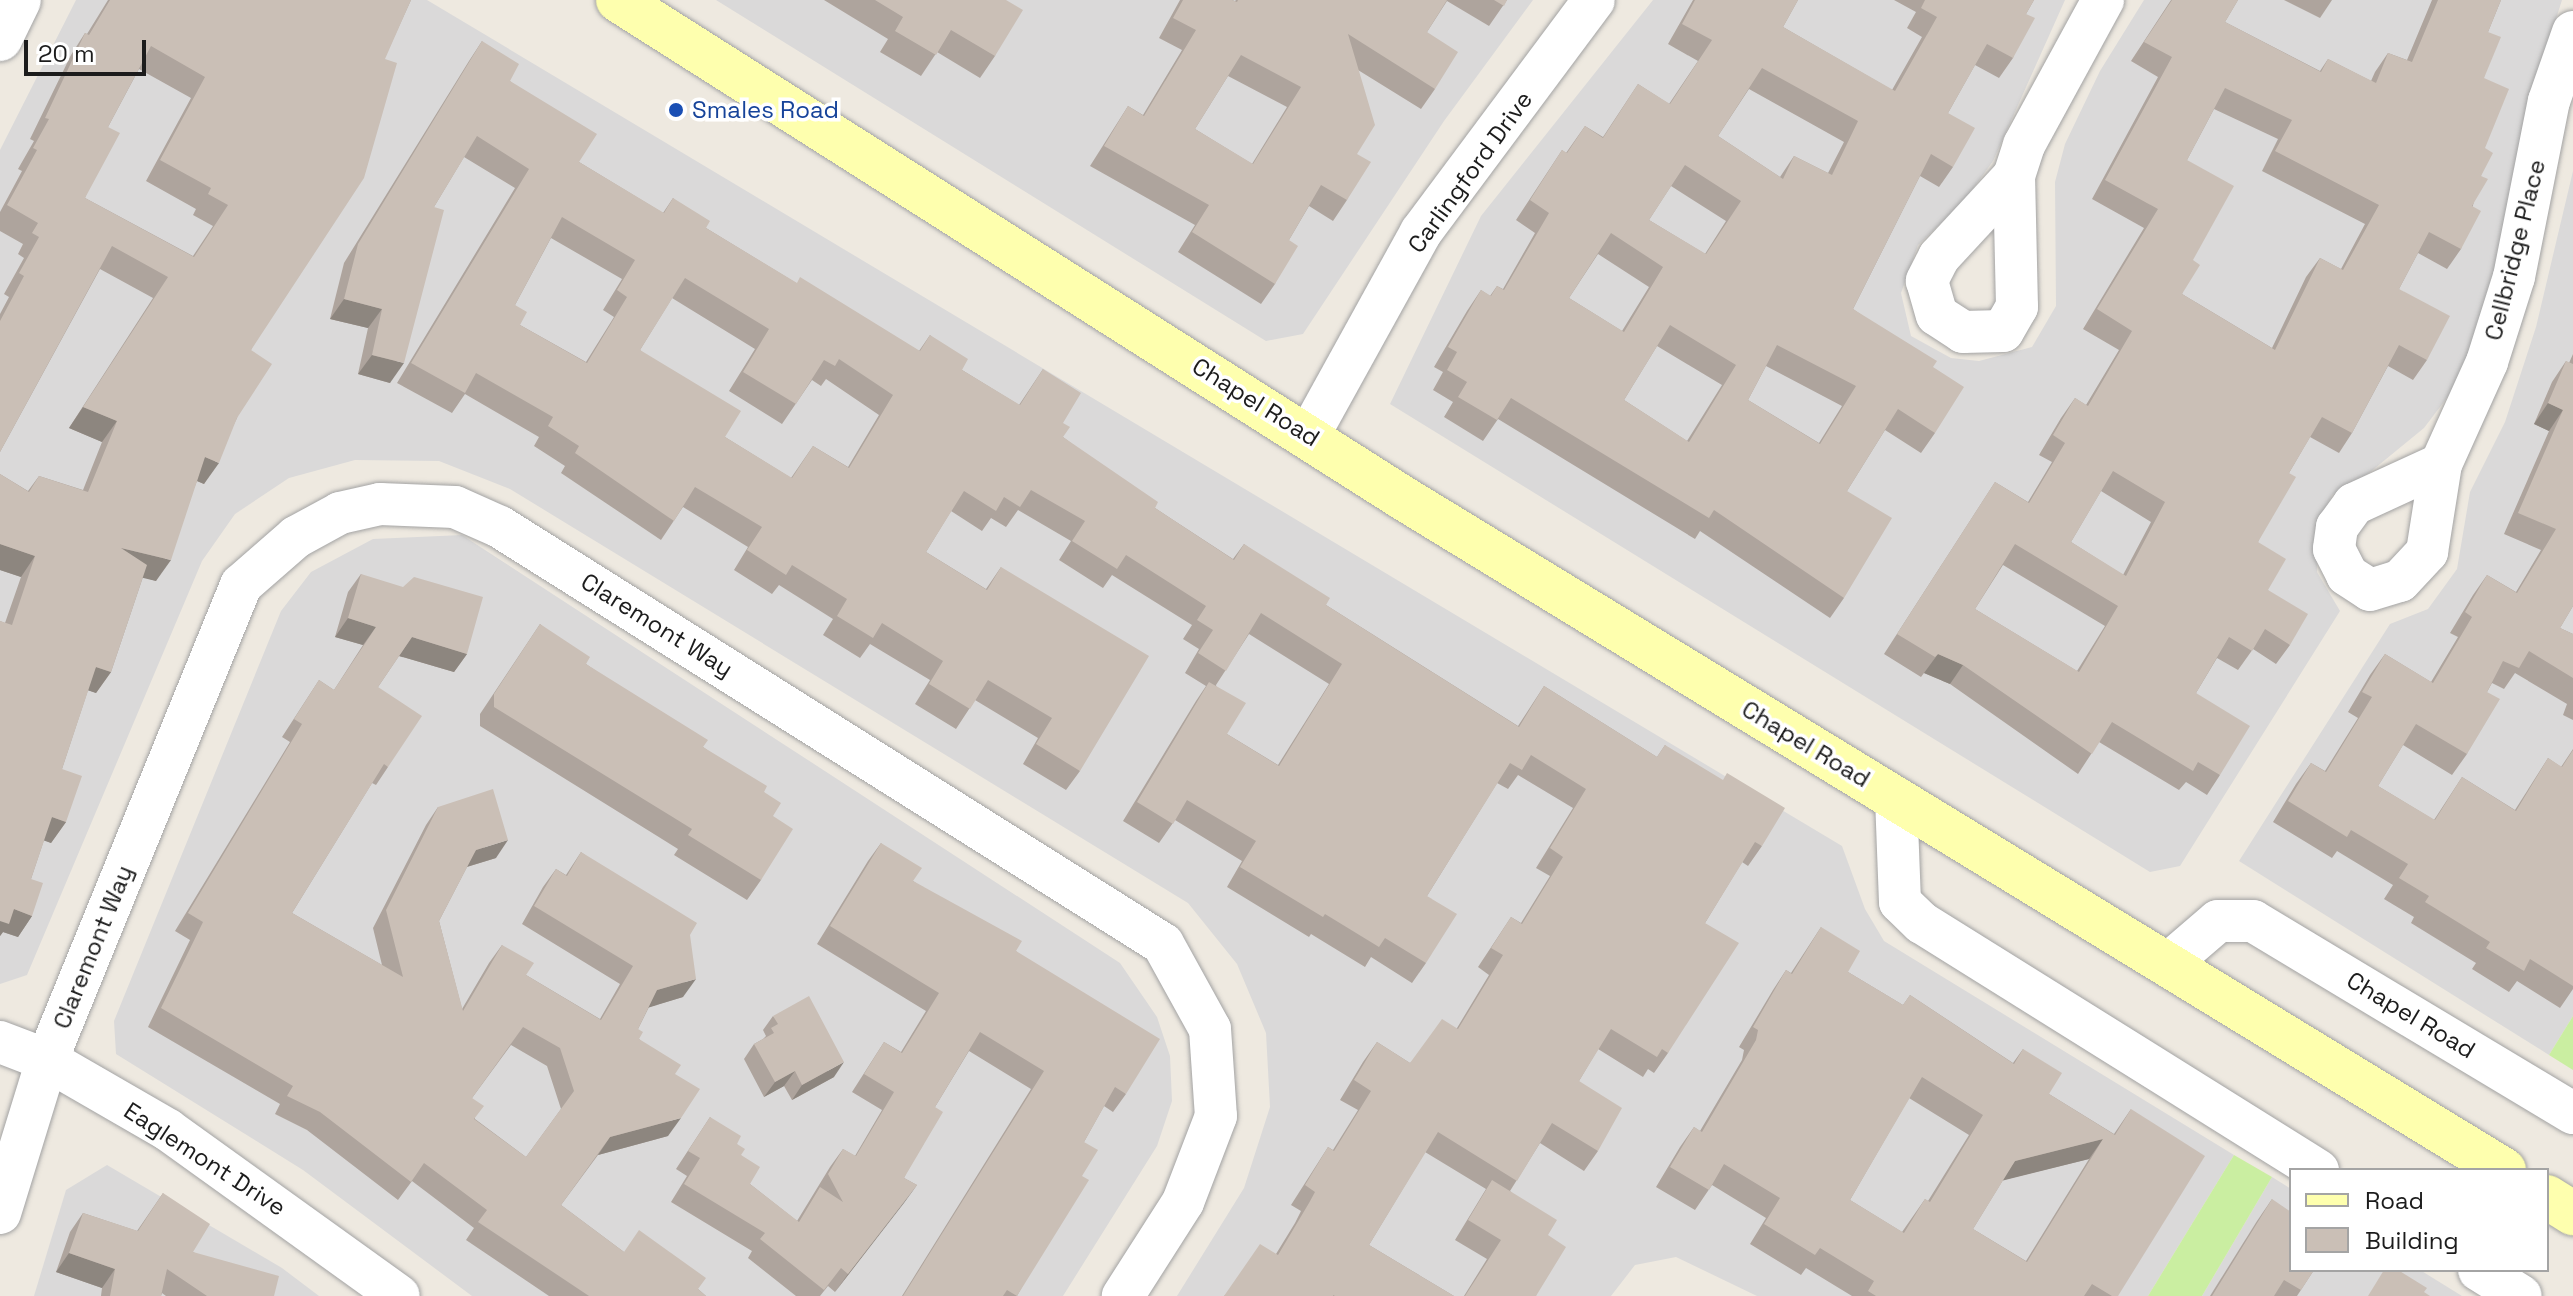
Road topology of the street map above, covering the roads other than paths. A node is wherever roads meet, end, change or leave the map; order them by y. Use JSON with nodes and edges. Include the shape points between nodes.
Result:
{"nodes":[{"id":1,"x":19,"y":0,"type":"edge"},
{"id":2,"x":618,"y":0,"type":"edge"},
{"id":3,"x":1594,"y":0,"type":"edge"},
{"id":4,"x":2103,"y":0,"type":"edge"},
{"id":5,"x":2573,"y":32,"type":"edge"},
{"id":6,"x":0,"y":39,"type":"edge"},
{"id":7,"x":2014,"y":176,"type":"dead end"},
{"id":8,"x":1309,"y":435,"type":"junction"},
{"id":9,"x":2441,"y":464,"type":"dead end"},
{"id":10,"x":1896,"y":798,"type":"junction"},
{"id":11,"x":2168,"y":964,"type":"junction"},
{"id":12,"x":0,"y":1042,"type":"edge"},
{"id":13,"x":47,"y":1060,"type":"junction"},
{"id":14,"x":2573,"y":1113,"type":"edge"},
{"id":15,"x":2315,"y":1168,"type":"edge"},
{"id":16,"x":2501,"y":1168,"type":"edge"},
{"id":17,"x":2549,"y":1198,"type":"edge"},
{"id":18,"x":0,"y":1213,"type":"edge"},
{"id":19,"x":2573,"y":1213,"type":"edge"},
{"id":20,"x":2482,"y":1272,"type":"edge"},
{"id":21,"x":399,"y":1296,"type":"edge"},
{"id":22,"x":1123,"y":1296,"type":"edge"},
{"id":23,"x":2521,"y":1296,"type":"edge"}],
"edges":[{"from":1,"to":6,"type":"street"},
{"from":2,"to":8,"type":"main road","name":"Chapel Road"},
{"from":3,"to":8,"type":"street","name":"Carlingford Drive","via":[[1421,232]]},
{"from":4,"to":7,"type":"street","via":[[2024,145]]},
{"from":5,"to":9,"type":"street","name":"Cellbridge Place","via":[[2549,101],[2514,277],[2487,362]]},
{"from":8,"to":10,"type":"main road","name":"Chapel Road"},
{"from":10,"to":11,"type":"main road","name":"Chapel Road"},
{"from":10,"to":15,"type":"street","name":"Chapel Road","via":[[1900,902],[1922,923]]},
{"from":11,"to":14,"type":"street","name":"Chapel Road","via":[[2218,921],[2253,921]]},
{"from":11,"to":16,"type":"main road","name":"Chapel Road"},
{"from":12,"to":13,"type":"street","name":"Eaglemont Drive"},
{"from":13,"to":18,"type":"street","name":"Claremont Way"},
{"from":13,"to":21,"type":"street","name":"Eaglemont Drive","via":[[168,1130]]},
{"from":13,"to":22,"type":"street","name":"Claremont Way","via":[[241,585],[296,537],[340,513],[380,504],[455,507],[500,527],[1163,944],[1210,1029],[1216,1116],[1183,1202]]},
{"from":17,"to":19,"type":"main road"},
{"from":20,"to":23,"type":"street"}]}
